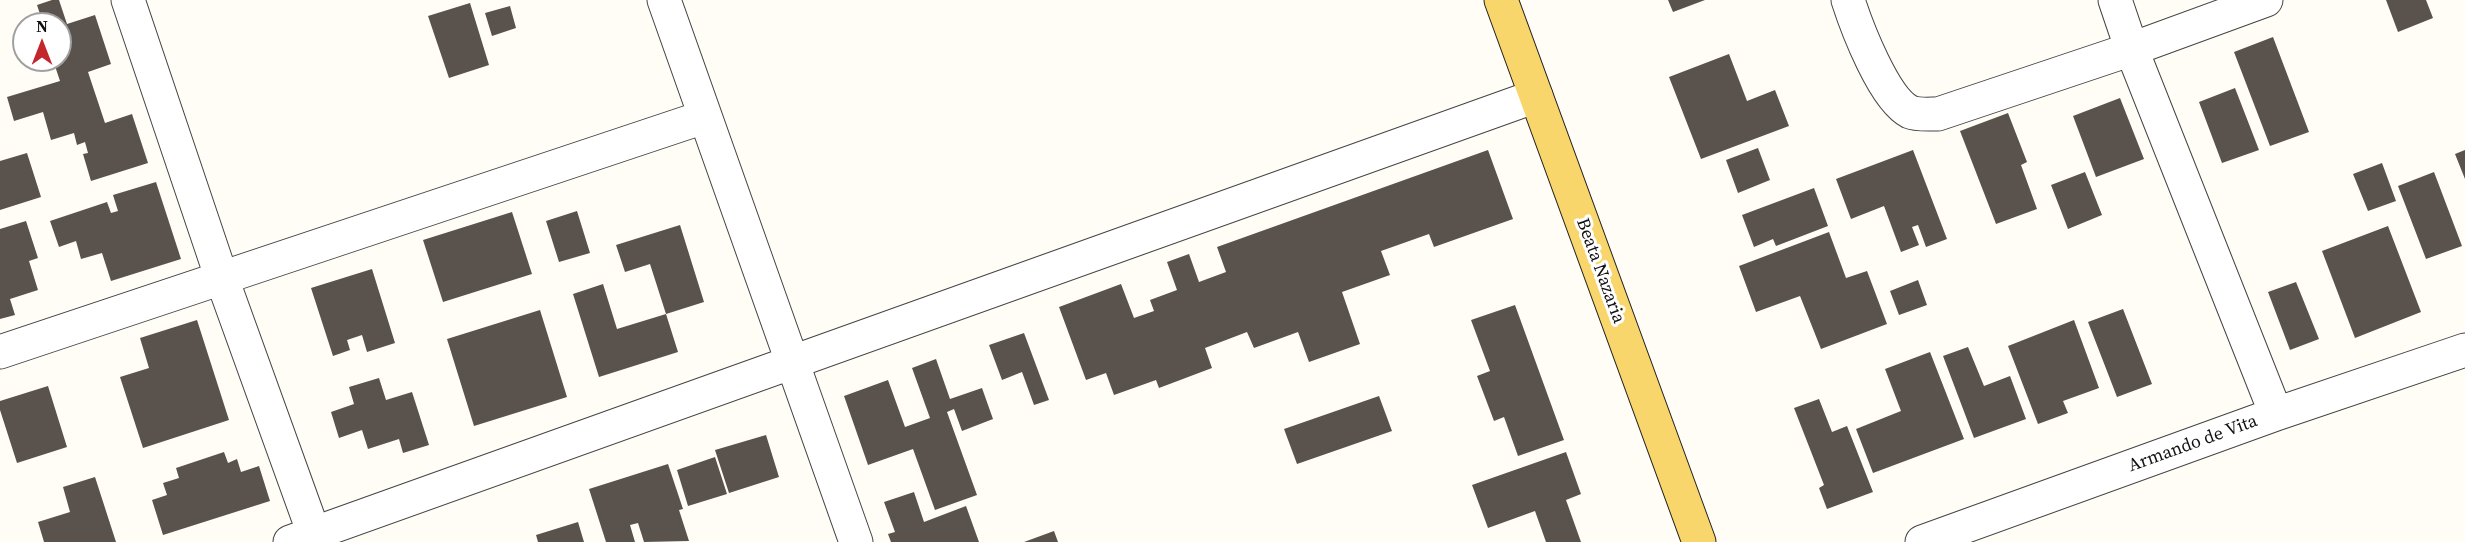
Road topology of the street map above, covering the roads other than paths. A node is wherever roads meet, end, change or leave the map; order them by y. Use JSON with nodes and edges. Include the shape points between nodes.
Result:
{"nodes":[{"id":1,"x":664,"y":0,"type":"edge"},
{"id":2,"x":1501,"y":0,"type":"edge"},
{"id":3,"x":1848,"y":0,"type":"edge"},
{"id":4,"x":2115,"y":0,"type":"edge"},
{"id":5,"x":2266,"y":0,"type":"edge"},
{"id":6,"x":133,"y":1,"type":"edge"},
{"id":7,"x":2132,"y":49,"type":"junction"},
{"id":8,"x":1536,"y":96,"type":"junction"},
{"id":9,"x":704,"y":117,"type":"junction"},
{"id":10,"x":221,"y":276,"type":"junction"},
{"id":11,"x":2465,"y":350,"type":"edge"},
{"id":12,"x":0,"y":352,"type":"edge"},
{"id":13,"x":792,"y":363,"type":"junction"},
{"id":14,"x":2276,"y":414,"type":"junction"},
{"id":15,"x":307,"y":539,"type":"edge"},
{"id":16,"x":856,"y":542,"type":"edge"},
{"id":17,"x":1699,"y":542,"type":"edge"},
{"id":18,"x":1922,"y":542,"type":"edge"}],
"edges":[{"from":1,"to":9,"type":"street"},
{"from":2,"to":8,"type":"main road","name":"Beata Nazaria"},
{"from":3,"to":7,"type":"street","via":[[1885,86],[1899,105],[1912,113],[1938,114]]},
{"from":4,"to":7,"type":"street"},
{"from":5,"to":7,"type":"street"},
{"from":6,"to":10,"type":"street"},
{"from":7,"to":14,"type":"street"},
{"from":8,"to":13,"type":"street"},
{"from":8,"to":17,"type":"main road","name":"Beata Nazaria"},
{"from":9,"to":10,"type":"street"},
{"from":9,"to":13,"type":"street"},
{"from":10,"to":12,"type":"street"},
{"from":10,"to":15,"type":"street"},
{"from":11,"to":14,"type":"street","name":"Armando de Vita"},
{"from":13,"to":15,"type":"street"},
{"from":13,"to":16,"type":"street"},
{"from":14,"to":18,"type":"street","name":"Armando de Vita"}]}
